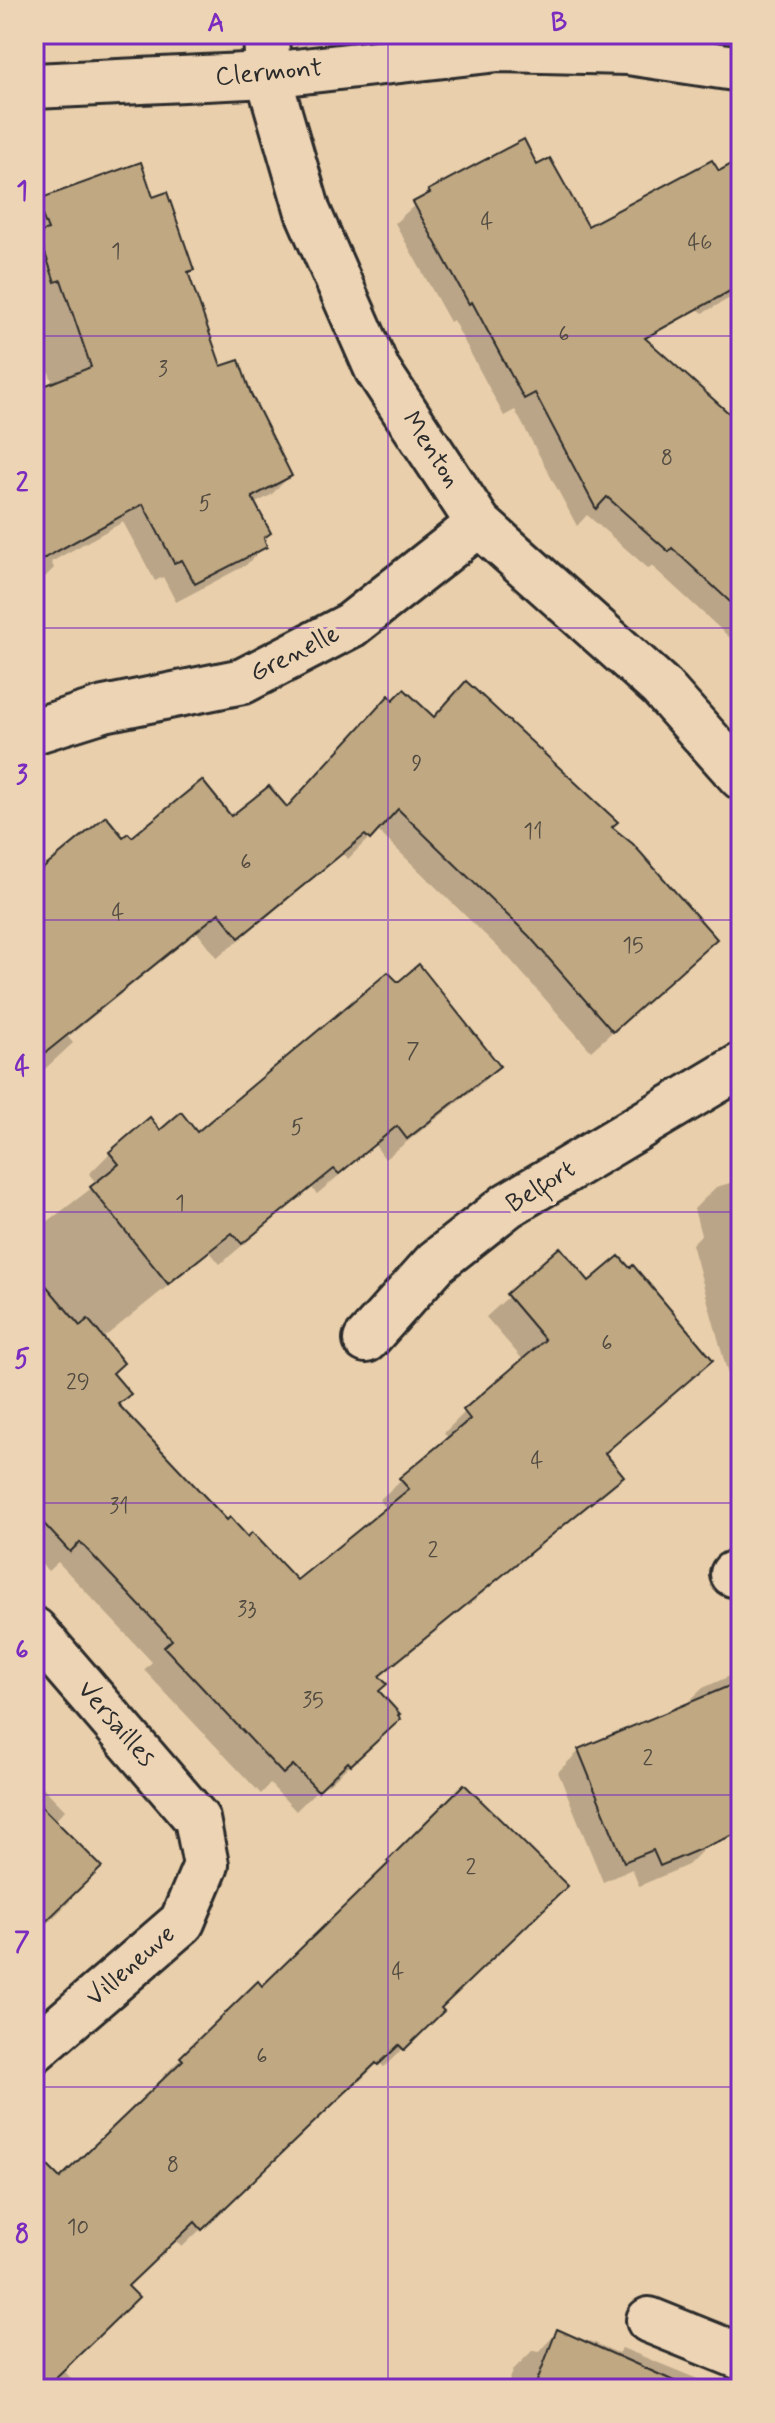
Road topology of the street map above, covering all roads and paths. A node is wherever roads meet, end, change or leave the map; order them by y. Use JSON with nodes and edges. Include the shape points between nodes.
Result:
{"nodes":[{"id":1,"x":267,"y":54,"type":"edge"},
{"id":2,"x":741,"y":69,"type":"edge"},
{"id":3,"x":34,"y":86,"type":"edge"},
{"id":4,"x":479,"y":524,"type":"junction"},
{"id":5,"x":34,"y":731,"type":"edge"},
{"id":6,"x":741,"y":777,"type":"edge"},
{"id":7,"x":741,"y":1066,"type":"edge"},
{"id":8,"x":366,"y":1340,"type":"dead end"},
{"id":9,"x":34,"y":1630,"type":"edge"},
{"id":10,"x":197,"y":1819,"type":"joint"},
{"id":11,"x":34,"y":2050,"type":"edge"},
{"id":12,"x":649,"y":2320,"type":"dead end"},
{"id":13,"x":741,"y":2357,"type":"edge"}],
"edges":[{"from":1,"to":2,"type":"street","name":"Clermont","via":[[628,52]]},
{"from":1,"to":3,"type":"street","name":"Clermont"},
{"from":1,"to":4,"type":"street","name":"Menton","via":[[308,212],[377,369]]},
{"from":4,"to":5,"type":"street","name":"Grenelle","via":[[351,625],[243,681],[104,709]]},
{"from":4,"to":6,"type":"street","name":"Menton","via":[[660,686]]},
{"from":7,"to":8,"type":"street","name":"Belfort","via":[[508,1205],[436,1262]]},
{"from":9,"to":10,"type":"street","name":"Versailles"},
{"from":10,"to":11,"type":"street","name":"Villeneuve","via":[[206,1865],[182,1922]]},
{"from":12,"to":13,"type":"street"}]}
